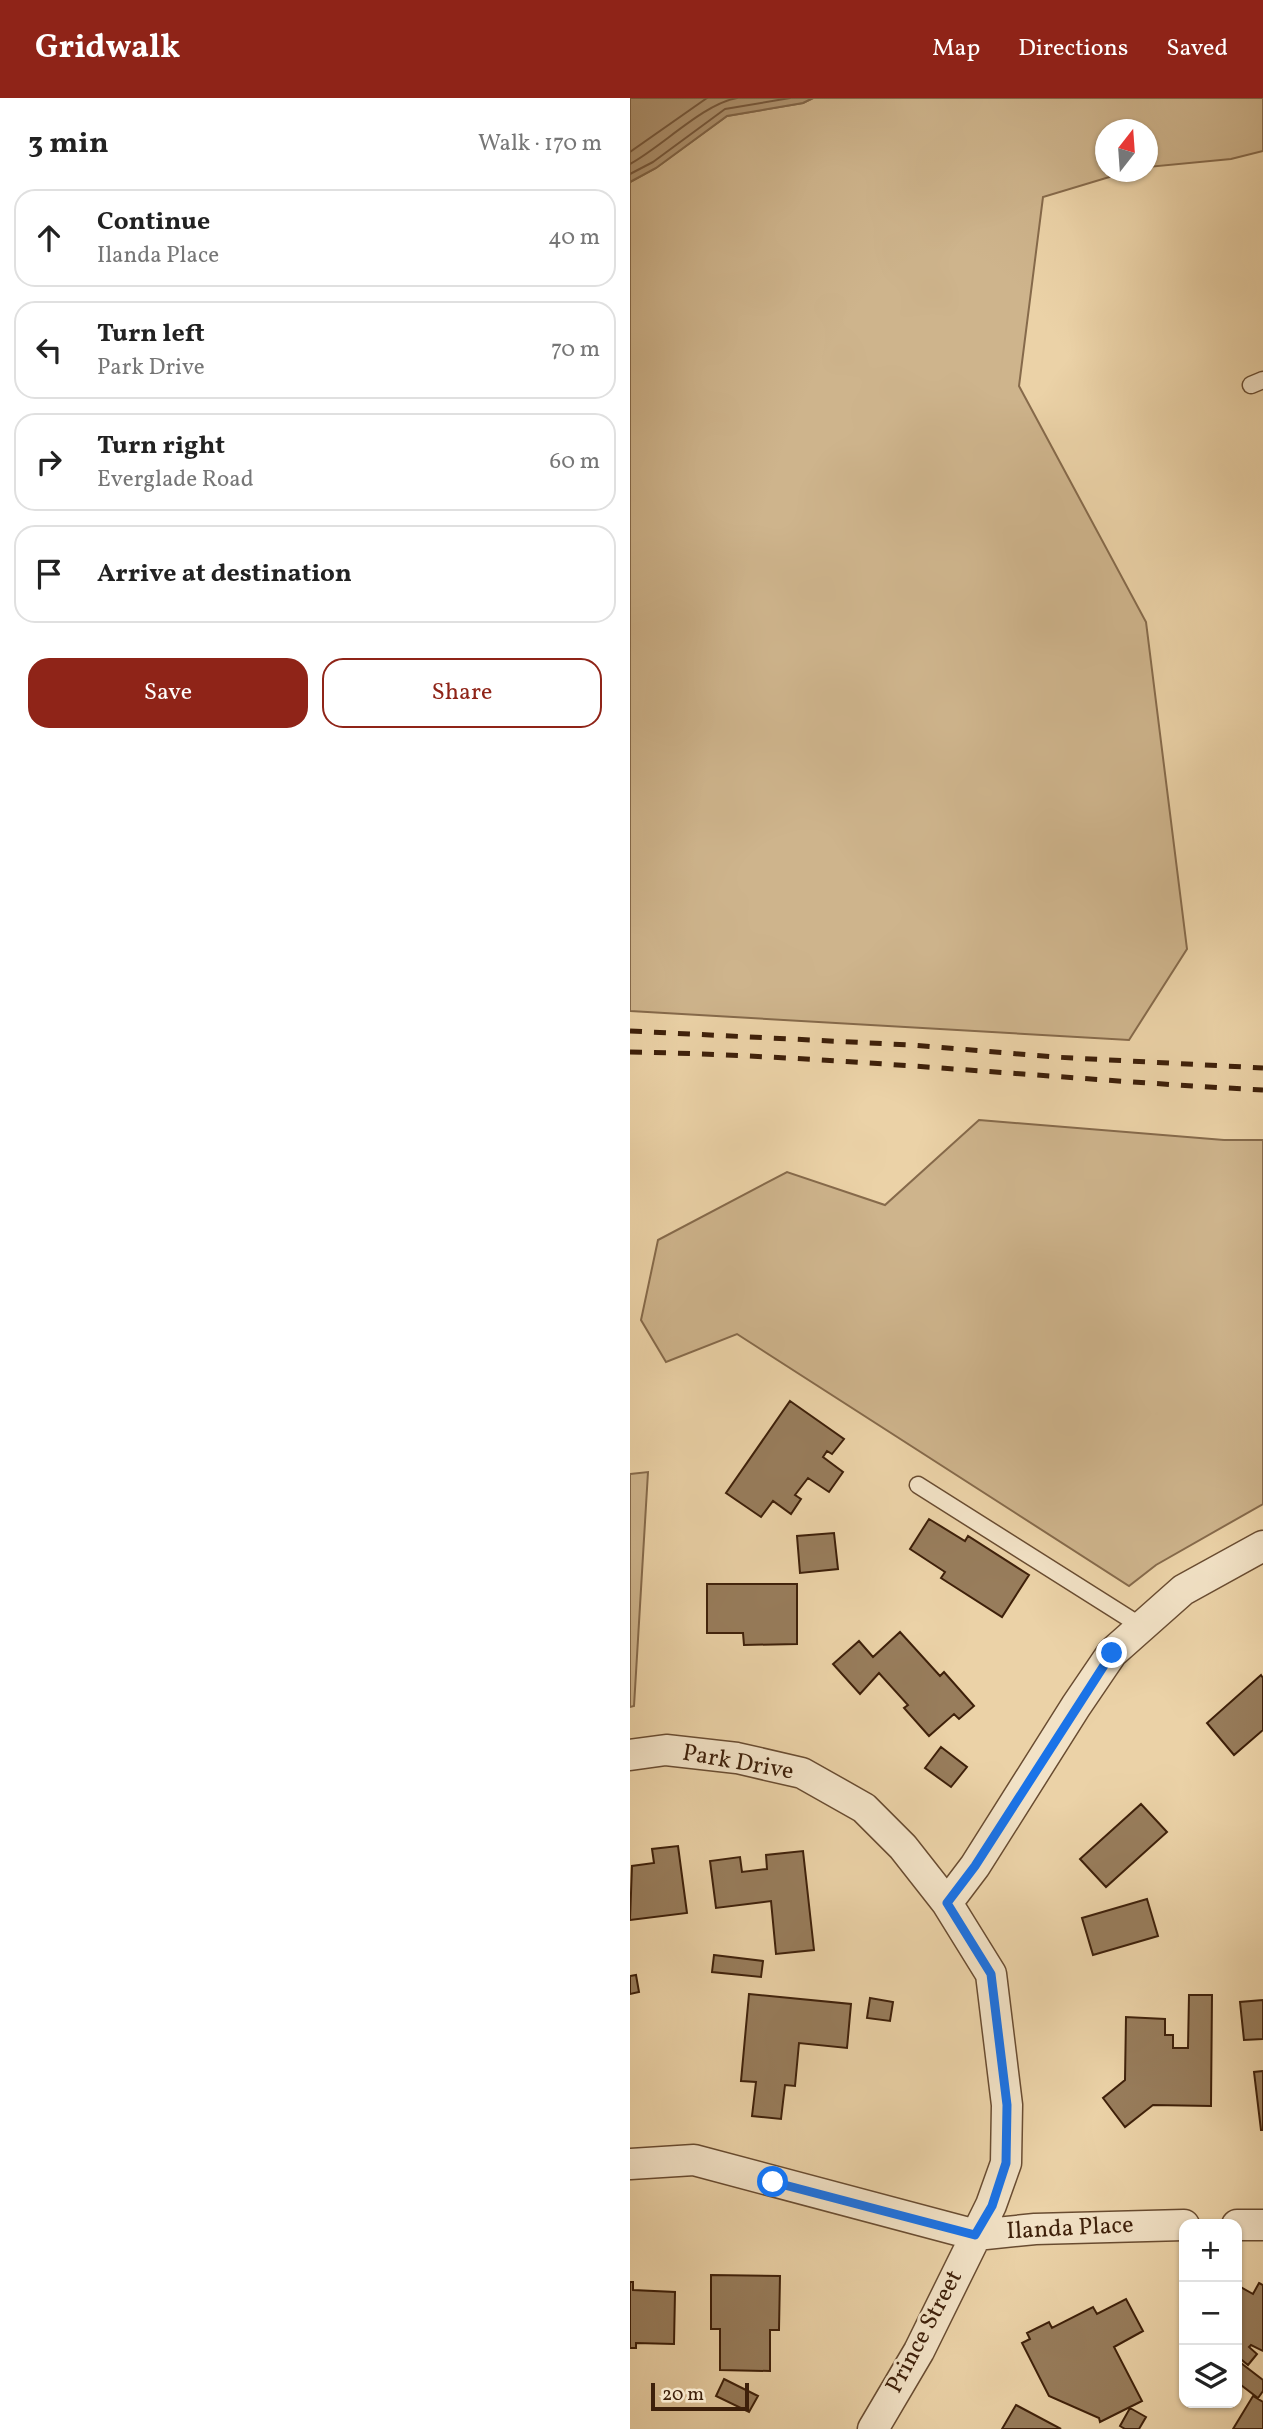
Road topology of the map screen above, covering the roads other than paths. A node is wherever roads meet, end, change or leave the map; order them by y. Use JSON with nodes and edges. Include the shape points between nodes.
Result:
{"nodes":[{"id":1,"x":918,"y":1485,"type":"dead end"},
{"id":2,"x":1263,"y":1546,"type":"edge"},
{"id":3,"x":1141,"y":1626,"type":"junction"},
{"id":4,"x":630,"y":1755,"type":"edge"},
{"id":5,"x":947,"y":1903,"type":"junction"},
{"id":6,"x":630,"y":2164,"type":"edge"},
{"id":7,"x":1179,"y":2225,"type":"edge"},
{"id":8,"x":1242,"y":2225,"type":"edge"},
{"id":9,"x":1263,"y":2225,"type":"edge"},
{"id":10,"x":975,"y":2235,"type":"junction"},
{"id":11,"x":873,"y":2429,"type":"edge"}],
"edges":[{"from":1,"to":3,"type":"lane"},
{"from":2,"to":3,"type":"street","via":[[1184,1590]]},
{"from":3,"to":5,"type":"street","via":[[1112,1653]]},
{"from":4,"to":5,"type":"street","name":"Park Drive","via":[[666,1750],[737,1758],[802,1773],[864,1808],[903,1847]]},
{"from":5,"to":10,"type":"street","name":"Park Drive","via":[[991,1974],[1007,2105],[1006,2163],[992,2206]]},
{"from":6,"to":10,"type":"street","name":"Ilanda Place","via":[[694,2160]]},
{"from":7,"to":10,"type":"street","name":"Ilanda Place","via":[[1035,2228]]},
{"from":8,"to":9,"type":"street"},
{"from":10,"to":11,"type":"street","name":"Prince Street","via":[[919,2351]]}]}
